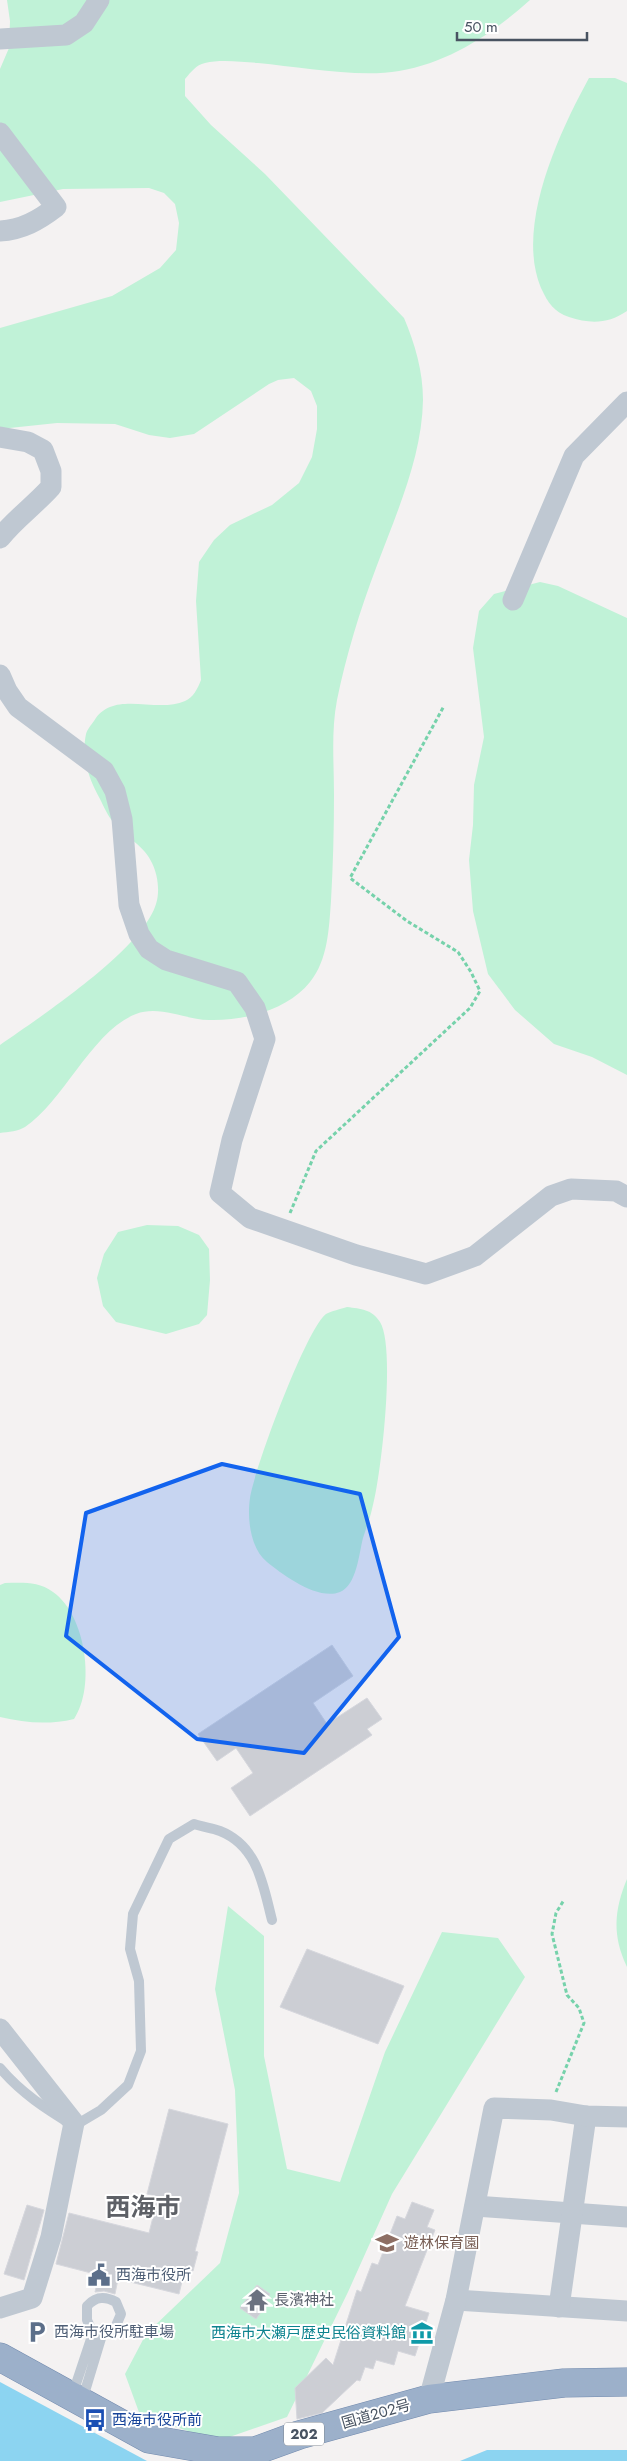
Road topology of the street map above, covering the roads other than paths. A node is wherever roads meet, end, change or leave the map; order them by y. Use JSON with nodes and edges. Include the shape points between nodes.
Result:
{"nodes":[{"id":1,"x":99,"y":0,"type":"edge"},
{"id":2,"x":0,"y":39,"type":"edge"},
{"id":3,"x":0,"y":133,"type":"edge"},
{"id":4,"x":0,"y":231,"type":"edge"},
{"id":5,"x":627,"y":402,"type":"edge"},
{"id":6,"x":0,"y":438,"type":"edge"},
{"id":7,"x":0,"y":538,"type":"edge"},
{"id":8,"x":513,"y":600,"type":"dead end"},
{"id":9,"x":0,"y":675,"type":"edge"},
{"id":10,"x":627,"y":1197,"type":"edge"},
{"id":11,"x":272,"y":1920,"type":"dead end"},
{"id":12,"x":0,"y":2029,"type":"edge"},
{"id":13,"x":0,"y":2068,"type":"edge"},
{"id":14,"x":586,"y":2116,"type":"junction"},
{"id":15,"x":627,"y":2117,"type":"edge"},
{"id":16,"x":74,"y":2126,"type":"junction"},
{"id":17,"x":476,"y":2206,"type":"junction"},
{"id":18,"x":572,"y":2214,"type":"junction"},
{"id":19,"x":627,"y":2217,"type":"edge"},
{"id":20,"x":456,"y":2300,"type":"junction"},
{"id":21,"x":559,"y":2307,"type":"junction"},
{"id":22,"x":0,"y":2308,"type":"edge"},
{"id":23,"x":627,"y":2311,"type":"edge"},
{"id":24,"x":0,"y":2357,"type":"edge"},
{"id":25,"x":627,"y":2382,"type":"edge"},
{"id":26,"x":77,"y":2399,"type":"junction"},
{"id":27,"x":429,"y":2399,"type":"junction"}],
"edges":[{"from":1,"to":2,"type":"street","via":[[84,23],[66,35]]},
{"from":3,"to":4,"type":"street","via":[[56,207],[38,220],[14,230]]},
{"from":5,"to":8,"type":"street","via":[[574,456]]},
{"from":6,"to":7,"type":"street","via":[[28,442],[43,450],[51,471],[51,487]]},
{"from":9,"to":10,"type":"street","via":[[18,707],[104,771],[115,790],[122,819],[129,905],[139,934],[149,949],[166,960],[237,982],[255,1008],[265,1039],[232,1140],[220,1193],[250,1218],[426,1274],[475,1256],[551,1196],[571,1189],[616,1190]]},
{"from":11,"to":16,"type":"lane","via":[[259,1872],[246,1846],[221,1831],[194,1824],[169,1839],[134,1914],[130,1949],[139,1981],[141,2051],[128,2085],[101,2110]]},
{"from":12,"to":16,"type":"street"},
{"from":13,"to":16,"type":"lane","via":[[13,2084]]},
{"from":14,"to":15,"type":"street"},
{"from":14,"to":17,"type":"street","via":[[551,2110],[494,2108]]},
{"from":14,"to":18,"type":"street"},
{"from":16,"to":22,"type":"street","via":[[51,2238],[32,2298]]},
{"from":17,"to":18,"type":"street"},
{"from":17,"to":20,"type":"street"},
{"from":18,"to":19,"type":"street"},
{"from":18,"to":21,"type":"street"},
{"from":20,"to":21,"type":"street"},
{"from":20,"to":27,"type":"street"},
{"from":21,"to":23,"type":"street"},
{"from":24,"to":26,"type":"highway","name":"国道202号","number":"202"},
{"from":25,"to":27,"type":"highway","name":"国道202号","number":"202","via":[[564,2384]]},
{"from":26,"to":26,"type":"lane","via":[[93,2333],[87,2320],[87,2306],[93,2299],[106,2297],[116,2302],[121,2314],[115,2328],[102,2335]]},
{"from":26,"to":27,"type":"highway","name":"国道202号","number":"202","via":[[149,2439],[218,2451],[255,2451],[299,2435]]}]}
